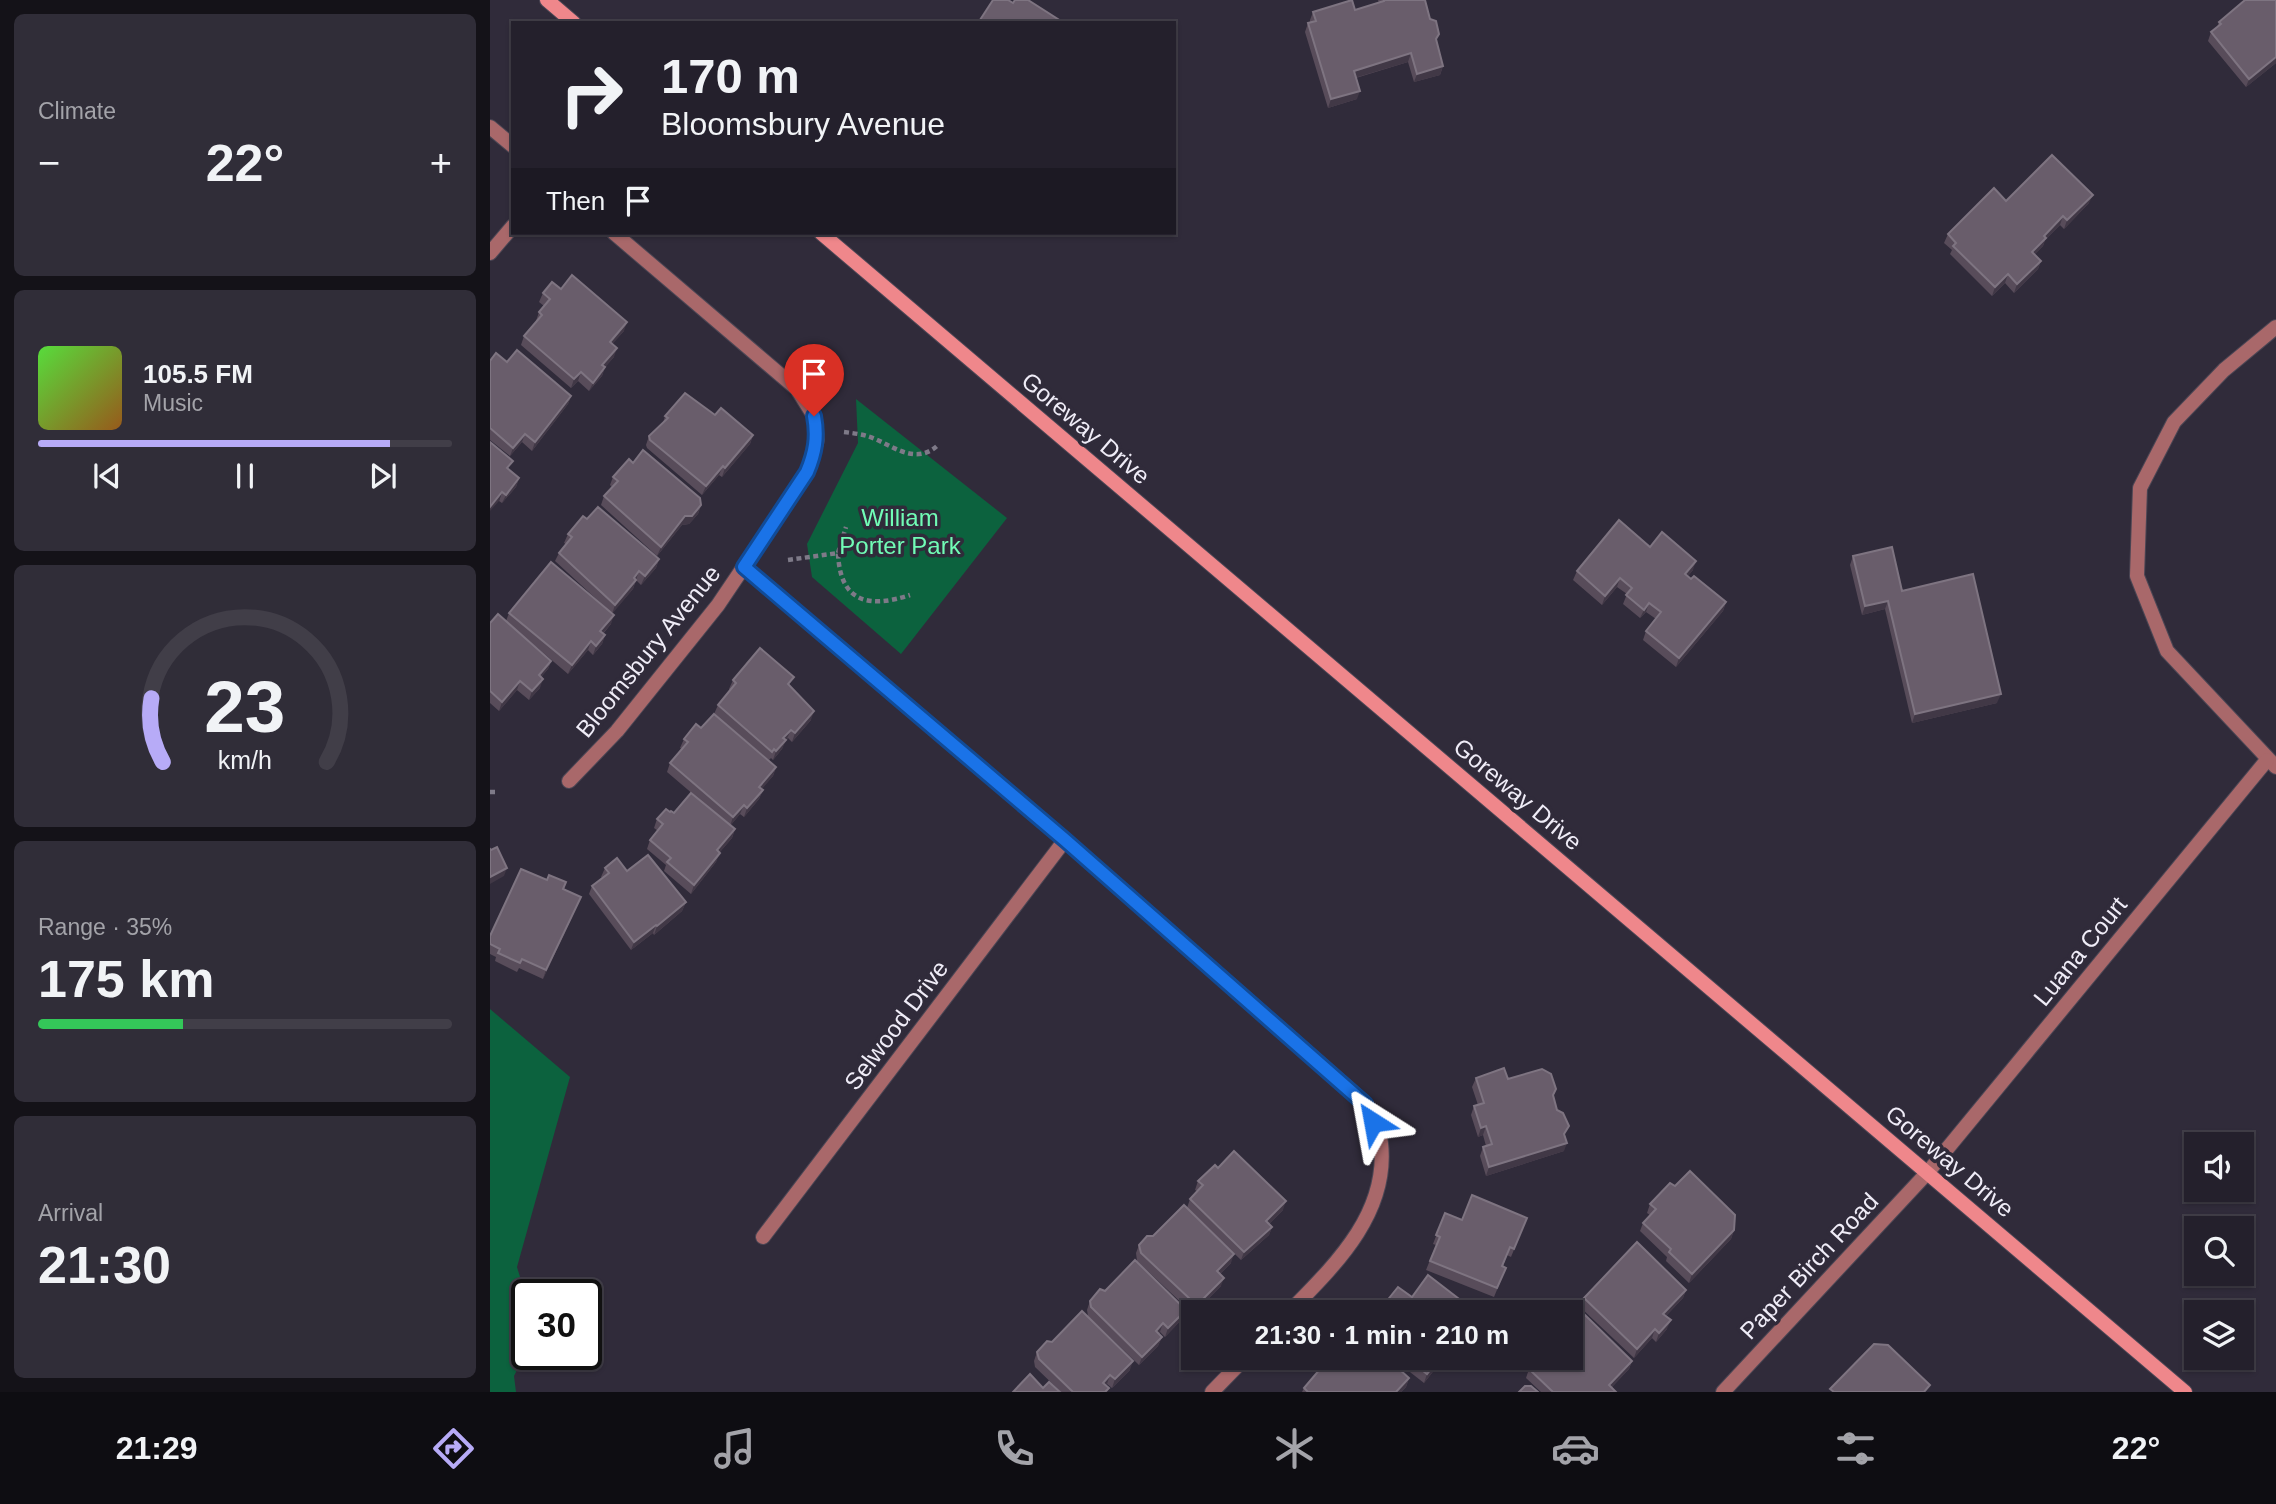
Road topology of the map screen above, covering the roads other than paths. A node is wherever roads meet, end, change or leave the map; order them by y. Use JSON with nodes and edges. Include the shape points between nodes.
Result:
{"nodes":[{"id":1,"x":547,"y":0,"type":"edge"},
{"id":2,"x":572,"y":21,"type":"edge"},
{"id":3,"x":490,"y":127,"type":"edge"},
{"id":4,"x":511,"y":144,"type":"edge"},
{"id":5,"x":511,"y":228,"type":"edge"},
{"id":6,"x":616,"y":235,"type":"edge"},
{"id":7,"x":823,"y":235,"type":"edge"},
{"id":8,"x":490,"y":253,"type":"edge"},
{"id":9,"x":2276,"y":327,"type":"edge"},
{"id":10,"x":744,"y":567,"type":"junction"},
{"id":11,"x":2272,"y":764,"type":"edge"},
{"id":12,"x":569,"y":781,"type":"dead end"},
{"id":13,"x":1065,"y":840,"type":"junction"},
{"id":14,"x":1928,"y":1172,"type":"junction"},
{"id":15,"x":763,"y":1237,"type":"dead end"},
{"id":16,"x":1301,"y":1300,"type":"edge"},
{"id":17,"x":1233,"y":1370,"type":"edge"},
{"id":18,"x":1212,"y":1392,"type":"edge"},
{"id":19,"x":1723,"y":1392,"type":"edge"},
{"id":20,"x":2185,"y":1392,"type":"edge"}],
"edges":[{"from":1,"to":2,"type":"street"},
{"from":3,"to":4,"type":"street"},
{"from":5,"to":8,"type":"street"},
{"from":6,"to":10,"type":"street","name":"Bloomsbury Avenue","via":[[797,389],[814,416],[817,440],[807,472]]},
{"from":7,"to":14,"type":"street","name":"Goreway Drive"},
{"from":9,"to":11,"type":"street","via":[[2224,370],[2175,422],[2140,488],[2137,576],[2167,651]]},
{"from":10,"to":12,"type":"street","name":"Bloomsbury Avenue","via":[[617,731]]},
{"from":10,"to":13,"type":"street"},
{"from":11,"to":14,"type":"street","name":"Luana Court"},
{"from":13,"to":15,"type":"street","name":"Selwood Drive"},
{"from":13,"to":16,"type":"street","via":[[1365,1104],[1381,1141],[1381,1180],[1373,1207],[1337,1263]]},
{"from":14,"to":19,"type":"street","name":"Paper Birch Road"},
{"from":14,"to":20,"type":"street","name":"Goreway Drive"},
{"from":17,"to":18,"type":"street"}]}
